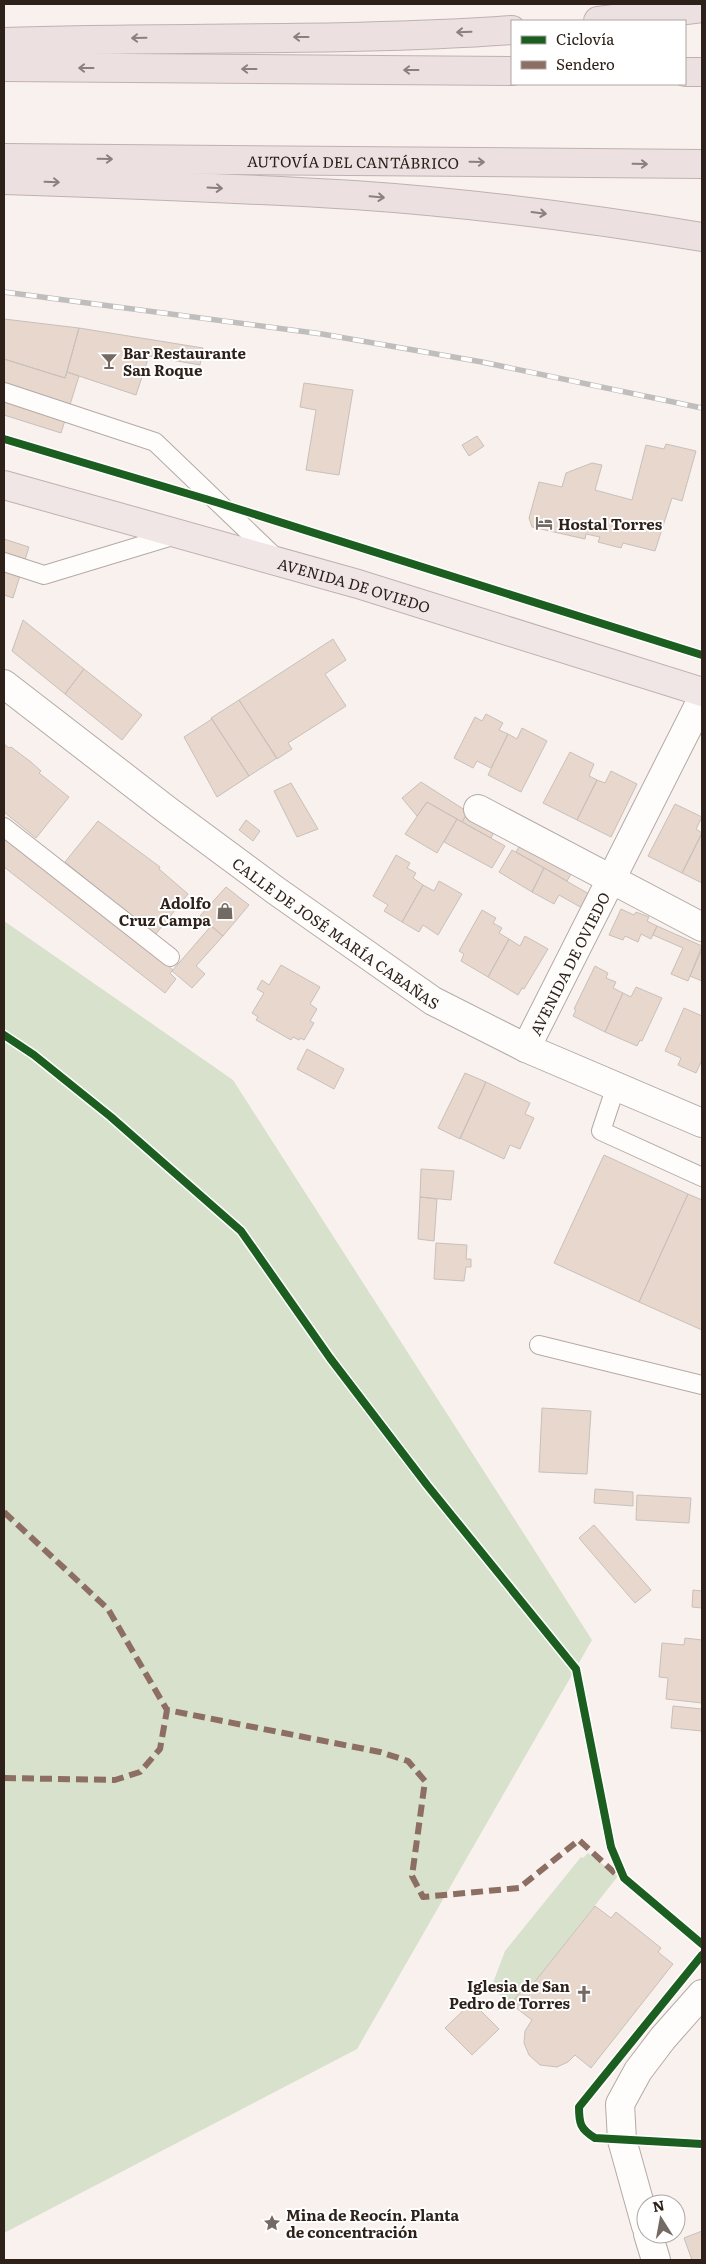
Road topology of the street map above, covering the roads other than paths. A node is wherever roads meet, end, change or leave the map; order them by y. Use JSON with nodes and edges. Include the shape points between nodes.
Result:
{"nodes":[{"id":1,"x":702,"y":8,"type":"edge"},
{"id":2,"x":606,"y":20,"type":"edge"},
{"id":3,"x":511,"y":30,"type":"edge"},
{"id":4,"x":4,"y":42,"type":"edge"},
{"id":5,"x":4,"y":67,"type":"edge"},
{"id":6,"x":511,"y":71,"type":"edge"},
{"id":7,"x":686,"y":72,"type":"edge"},
{"id":8,"x":702,"y":72,"type":"edge"},
{"id":9,"x":4,"y":158,"type":"edge"},
{"id":10,"x":702,"y":164,"type":"edge"},
{"id":11,"x":4,"y":180,"type":"edge"},
{"id":12,"x":702,"y":237,"type":"edge"},
{"id":13,"x":4,"y":392,"type":"edge"},
{"id":14,"x":4,"y":485,"type":"edge"},
{"id":15,"x":179,"y":534,"type":"junction"},
{"id":16,"x":4,"y":562,"type":"edge"},
{"id":17,"x":280,"y":562,"type":"junction"},
{"id":18,"x":4,"y":684,"type":"edge"},
{"id":19,"x":702,"y":692,"type":"edge"},
{"id":20,"x":702,"y":699,"type":"edge"},
{"id":21,"x":478,"y":809,"type":"dead end"},
{"id":22,"x":4,"y":827,"type":"edge"},
{"id":23,"x":611,"y":878,"type":"junction"},
{"id":24,"x":702,"y":927,"type":"edge"},
{"id":25,"x":170,"y":957,"type":"dead end"},
{"id":26,"x":526,"y":1048,"type":"junction"},
{"id":27,"x":616,"y":1086,"type":"junction"},
{"id":28,"x":702,"y":1123,"type":"edge"},
{"id":29,"x":702,"y":1177,"type":"edge"},
{"id":30,"x":539,"y":1345,"type":"dead end"},
{"id":31,"x":702,"y":1385,"type":"edge"},
{"id":32,"x":702,"y":1994,"type":"edge"},
{"id":33,"x":637,"y":2194,"type":"edge"},
{"id":34,"x":651,"y":2244,"type":"edge"},
{"id":35,"x":656,"y":2260,"type":"edge"}],
"edges":[{"from":1,"to":2,"type":"highway"},
{"from":3,"to":4,"type":"highway","one_way":true},
{"from":6,"to":5,"type":"highway","one_way":true},
{"from":7,"to":8,"type":"highway"},
{"from":9,"to":10,"type":"highway","name":"AUTOVÍA DEL CANTÁBRICO","one_way":true},
{"from":11,"to":12,"type":"highway","one_way":true,"via":[[354,195],[535,213]]},
{"from":13,"to":17,"type":"lane","via":[[156,442]]},
{"from":14,"to":15,"type":"highway","name":"AVENIDA DE OVIEDO"},
{"from":15,"to":16,"type":"lane","via":[[44,575]]},
{"from":15,"to":17,"type":"highway","name":"AVENIDA DE OVIEDO"},
{"from":17,"to":19,"type":"highway","name":"AVENIDA DE OVIEDO"},
{"from":18,"to":26,"type":"street","name":"CALLE DE JOSÉ MARÍA CABAÑAS","via":[[167,810],[400,980],[447,1009]]},
{"from":20,"to":23,"type":"street","name":"AVENIDA DE OVIEDO"},
{"from":21,"to":23,"type":"street","name":"AVENIDA DE OVIEDO"},
{"from":22,"to":25,"type":"lane"},
{"from":23,"to":24,"type":"street","name":"AVENIDA DE OVIEDO"},
{"from":23,"to":26,"type":"street","name":"AVENIDA DE OVIEDO"},
{"from":26,"to":27,"type":"street","name":"CALLE DE JOSÉ MARÍA CABAÑAS"},
{"from":27,"to":28,"type":"street","name":"CALLE DE JOSÉ MARÍA CABAÑAS"},
{"from":27,"to":29,"type":"lane","via":[[601,1131]]},
{"from":30,"to":31,"type":"lane"},
{"from":32,"to":33,"type":"street","via":[[638,2071],[620,2104],[622,2140]]},
{"from":34,"to":35,"type":"street"}]}
